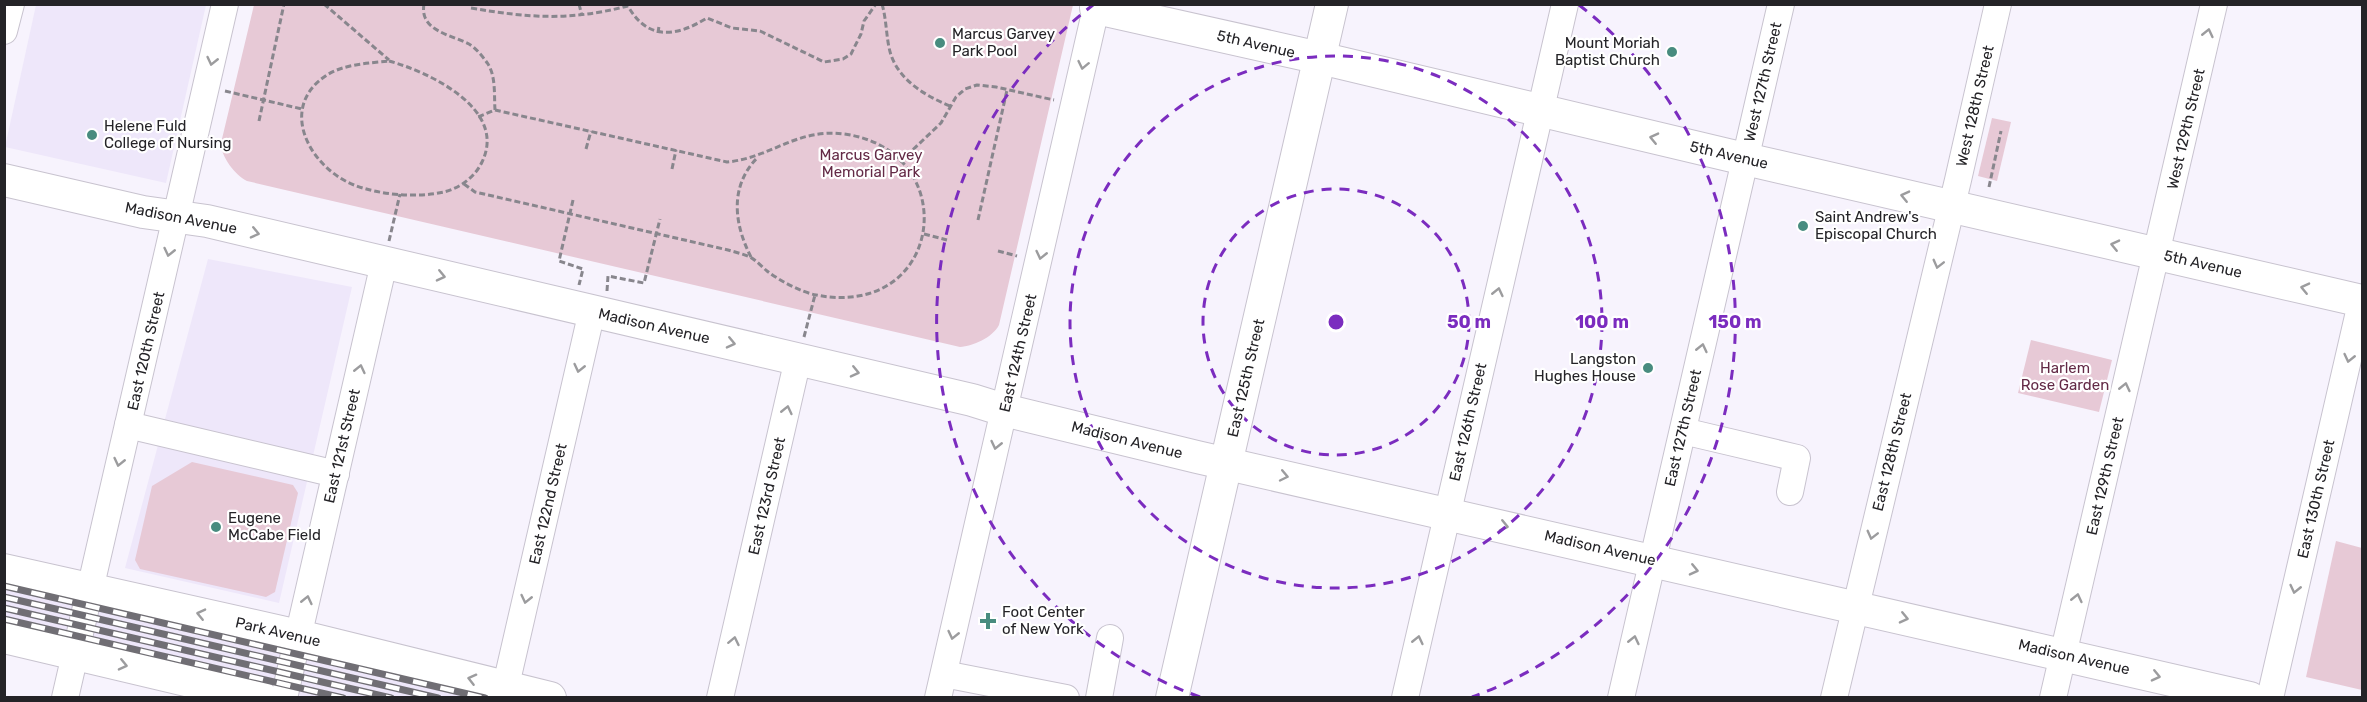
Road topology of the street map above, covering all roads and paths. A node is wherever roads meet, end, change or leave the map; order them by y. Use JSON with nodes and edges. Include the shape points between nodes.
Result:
{"nodes":[{"id":1,"x":11,"y":4,"type":"edge"},
{"id":2,"x":225,"y":4,"type":"edge"},
{"id":3,"x":284,"y":4,"type":"edge"},
{"id":4,"x":324,"y":4,"type":"edge"},
{"id":5,"x":424,"y":4,"type":"edge"},
{"id":6,"x":579,"y":4,"type":"edge"},
{"id":7,"x":876,"y":4,"type":"edge"},
{"id":8,"x":882,"y":4,"type":"edge"},
{"id":9,"x":1332,"y":4,"type":"edge"},
{"id":10,"x":1565,"y":4,"type":"edge"},
{"id":11,"x":1781,"y":4,"type":"edge"},
{"id":12,"x":1998,"y":4,"type":"edge"},
{"id":13,"x":2214,"y":4,"type":"edge"},
{"id":14,"x":1097,"y":6,"type":"edge"},
{"id":15,"x":471,"y":8,"type":"dead end"},
{"id":16,"x":582,"y":16,"type":"junction"},
{"id":17,"x":659,"y":26,"type":"dead end"},
{"id":18,"x":4,"y":31,"type":"edge"},
{"id":19,"x":658,"y":33,"type":"junction"},
{"id":20,"x":1320,"y":58,"type":"junction"},
{"id":21,"x":389,"y":61,"type":"junction"},
{"id":22,"x":206,"y":87,"type":"junction"},
{"id":23,"x":1008,"y":89,"type":"junction"},
{"id":24,"x":262,"y":100,"type":"junction"},
{"id":25,"x":1075,"y":105,"type":"junction"},
{"id":26,"x":950,"y":106,"type":"junction"},
{"id":27,"x":302,"y":109,"type":"junction"},
{"id":28,"x":495,"y":110,"type":"junction"},
{"id":29,"x":1540,"y":111,"type":"junction"},
{"id":30,"x":478,"y":117,"type":"junction"},
{"id":31,"x":259,"y":121,"type":"dead end"},
{"id":32,"x":591,"y":131,"type":"junction"},
{"id":33,"x":2001,"y":131,"type":"dead end"},
{"id":34,"x":586,"y":149,"type":"dead end"},
{"id":35,"x":676,"y":150,"type":"junction"},
{"id":36,"x":759,"y":156,"type":"junction"},
{"id":37,"x":1745,"y":159,"type":"junction"},
{"id":38,"x":900,"y":162,"type":"junction"},
{"id":39,"x":672,"y":169,"type":"dead end"},
{"id":40,"x":4,"y":180,"type":"edge"},
{"id":41,"x":464,"y":184,"type":"junction"},
{"id":42,"x":1989,"y":187,"type":"dead end"},
{"id":43,"x":400,"y":194,"type":"junction"},
{"id":44,"x":573,"y":200,"type":"dead end"},
{"id":45,"x":1952,"y":207,"type":"junction"},
{"id":46,"x":570,"y":214,"type":"junction"},
{"id":47,"x":177,"y":218,"type":"junction"},
{"id":48,"x":660,"y":219,"type":"dead end"},
{"id":49,"x":978,"y":220,"type":"dead end"},
{"id":50,"x":657,"y":234,"type":"junction"},
{"id":51,"x":924,"y":234,"type":"junction"},
{"id":52,"x":947,"y":240,"type":"dead end"},
{"id":53,"x":2157,"y":254,"type":"junction"},
{"id":54,"x":751,"y":257,"type":"junction"},
{"id":55,"x":384,"y":263,"type":"junction"},
{"id":56,"x":815,"y":295,"type":"junction"},
{"id":57,"x":2362,"y":300,"type":"edge"},
{"id":58,"x":592,"y":301,"type":"junction"},
{"id":59,"x":798,"y":359,"type":"junction"},
{"id":60,"x":1004,"y":410,"type":"junction"},
{"id":61,"x":128,"y":425,"type":"junction"},
{"id":62,"x":1683,"y":431,"type":"junction"},
{"id":63,"x":1227,"y":464,"type":"junction"},
{"id":64,"x":336,"y":474,"type":"junction"},
{"id":65,"x":1790,"y":492,"type":"dead end"},
{"id":66,"x":1447,"y":513,"type":"junction"},
{"id":67,"x":1653,"y":560,"type":"junction"},
{"id":68,"x":4,"y":570,"type":"edge"},
{"id":69,"x":90,"y":589,"type":"junction"},
{"id":70,"x":1855,"y":607,"type":"junction"},
{"id":71,"x":298,"y":636,"type":"junction"},
{"id":72,"x":4,"y":638,"type":"edge"},
{"id":73,"x":1110,"y":638,"type":"dead end"},
{"id":74,"x":75,"y":654,"type":"junction"},
{"id":75,"x":2063,"y":655,"type":"junction"},
{"id":76,"x":941,"y":686,"type":"edge"},
{"id":77,"x":504,"y":692,"type":"edge"},
{"id":78,"x":65,"y":698,"type":"edge"},
{"id":79,"x":262,"y":698,"type":"edge"},
{"id":80,"x":284,"y":698,"type":"edge"},
{"id":81,"x":550,"y":698,"type":"edge"},
{"id":82,"x":720,"y":698,"type":"edge"},
{"id":83,"x":1066,"y":698,"type":"edge"},
{"id":84,"x":1099,"y":698,"type":"edge"},
{"id":85,"x":1172,"y":698,"type":"edge"},
{"id":86,"x":1405,"y":698,"type":"edge"},
{"id":87,"x":1621,"y":698,"type":"edge"},
{"id":88,"x":1834,"y":698,"type":"edge"},
{"id":89,"x":2053,"y":698,"type":"edge"},
{"id":90,"x":2250,"y":698,"type":"edge"},
{"id":91,"x":2270,"y":698,"type":"edge"}],
"edges":[{"from":1,"to":18,"type":"street"},
{"from":2,"to":22,"type":"street","name":"East 120th Street","one_way":true},
{"from":3,"to":24,"type":"path"},
{"from":4,"to":21,"type":"path"},
{"from":5,"to":28,"type":"path","via":[[426,18],[437,31],[469,44],[489,66],[494,80]]},
{"from":6,"to":16,"type":"path"},
{"from":7,"to":19,"type":"path","via":[[864,21],[851,54],[824,63],[760,31],[732,28],[707,18],[688,28]]},
{"from":8,"to":26,"type":"path","via":[[891,55],[906,79]]},
{"from":9,"to":20,"type":"main road","name":"East 125th Street"},
{"from":10,"to":29,"type":"street","name":"East 126th Street"},
{"from":11,"to":37,"type":"street","name":"West 127th Street"},
{"from":12,"to":45,"type":"street","name":"West 128th Street"},
{"from":53,"to":13,"type":"street","name":"West 129th Street","one_way":true},
{"from":14,"to":20,"type":"main road","name":"5th Avenue"},
{"from":14,"to":25,"type":"street","name":"East 124th Street","one_way":true},
{"from":15,"to":16,"type":"path","via":[[510,15]]},
{"from":16,"to":19,"type":"path","via":[[628,6],[640,23]]},
{"from":17,"to":19,"type":"path"},
{"from":20,"to":29,"type":"main road","name":"5th Avenue"},
{"from":20,"to":63,"type":"main road","name":"East 125th Street"},
{"from":21,"to":27,"type":"path","via":[[327,75],[309,94]]},
{"from":21,"to":30,"type":"path","via":[[434,77],[472,107]]},
{"from":22,"to":24,"type":"path"},
{"from":22,"to":47,"type":"street","name":"East 120th Street"},
{"from":23,"to":25,"type":"path"},
{"from":23,"to":26,"type":"path","via":[[977,85],[965,89]]},
{"from":23,"to":49,"type":"path"},
{"from":24,"to":27,"type":"path"},
{"from":24,"to":31,"type":"path"},
{"from":25,"to":60,"type":"street","name":"East 124th Street","one_way":true},
{"from":26,"to":38,"type":"path","via":[[941,123]]},
{"from":27,"to":43,"type":"path","via":[[304,136],[319,162],[351,184]]},
{"from":28,"to":30,"type":"path"},
{"from":28,"to":32,"type":"path"},
{"from":37,"to":29,"type":"main road","name":"5th Avenue","one_way":true},
{"from":66,"to":29,"type":"street","name":"East 126th Street","one_way":true},
{"from":30,"to":41,"type":"path","via":[[488,140],[486,153],[478,170]]},
{"from":32,"to":34,"type":"path"},
{"from":32,"to":35,"type":"path"},
{"from":33,"to":42,"type":"path"},
{"from":35,"to":36,"type":"path","via":[[726,162]]},
{"from":35,"to":39,"type":"path"},
{"from":36,"to":38,"type":"path","via":[[802,136],[842,134],[881,145]]},
{"from":36,"to":54,"type":"path","via":[[748,167],[737,196],[738,226]]},
{"from":45,"to":37,"type":"main road","name":"5th Avenue","one_way":true},
{"from":62,"to":37,"type":"street","name":"East 127th Street","one_way":true},
{"from":38,"to":51,"type":"path","via":[[919,187]]},
{"from":40,"to":47,"type":"main road","name":"Madison Avenue"},
{"from":41,"to":43,"type":"path","via":[[444,192]]},
{"from":41,"to":46,"type":"path","via":[[475,192]]},
{"from":43,"to":55,"type":"path"},
{"from":44,"to":46,"type":"path"},
{"from":53,"to":45,"type":"main road","name":"5th Avenue","one_way":true},
{"from":45,"to":70,"type":"street","name":"East 128th Street","one_way":true},
{"from":46,"to":50,"type":"path"},
{"from":46,"to":58,"type":"path","via":[[560,261],[583,269]]},
{"from":47,"to":55,"type":"main road","name":"Madison Avenue","one_way":true,"via":[[207,221]]},
{"from":47,"to":61,"type":"street","name":"East 120th Street","one_way":true},
{"from":48,"to":50,"type":"path"},
{"from":50,"to":54,"type":"path"},
{"from":50,"to":58,"type":"path","via":[[644,283],[608,276]]},
{"from":51,"to":52,"type":"path"},
{"from":51,"to":56,"type":"path","via":[[915,258],[892,283],[856,297]]},
{"from":57,"to":53,"type":"main road","name":"5th Avenue","one_way":true},
{"from":75,"to":53,"type":"street","name":"East 129th Street","one_way":true},
{"from":54,"to":56,"type":"path","via":[[769,273]]},
{"from":55,"to":58,"type":"main road","name":"Madison Avenue","one_way":true},
{"from":64,"to":55,"type":"street","name":"East 121st Street","one_way":true},
{"from":56,"to":59,"type":"path"},
{"from":57,"to":91,"type":"street","name":"East 130th Street","one_way":true},
{"from":58,"to":59,"type":"main road","name":"Madison Avenue","one_way":true},
{"from":58,"to":77,"type":"street","name":"East 122nd Street","one_way":true},
{"from":59,"to":60,"type":"main road","name":"Madison Avenue","one_way":true},
{"from":82,"to":59,"type":"street","name":"East 123rd Street","one_way":true},
{"from":60,"to":63,"type":"main road","name":"Madison Avenue"},
{"from":60,"to":76,"type":"street","name":"East 124th Street","one_way":true},
{"from":61,"to":64,"type":"street"},
{"from":61,"to":69,"type":"street","name":"East 120th Street","one_way":true},
{"from":62,"to":65,"type":"street","via":[[1797,458]]},
{"from":62,"to":67,"type":"street","name":"East 127th Street"},
{"from":63,"to":66,"type":"main road","name":"Madison Avenue","one_way":true},
{"from":63,"to":85,"type":"main road","name":"East 125th Street"},
{"from":71,"to":64,"type":"street","name":"East 121st Street","one_way":true},
{"from":66,"to":67,"type":"main road","name":"Madison Avenue","one_way":true},
{"from":86,"to":66,"type":"street","name":"East 126th Street","one_way":true},
{"from":67,"to":70,"type":"main road","name":"Madison Avenue","one_way":true},
{"from":87,"to":67,"type":"street","name":"East 127th Street","one_way":true},
{"from":68,"to":69,"type":"main road","name":"Park Avenue"},
{"from":71,"to":69,"type":"main road","name":"Park Avenue","one_way":true},
{"from":69,"to":74,"type":"street","name":"East 120th Street"},
{"from":70,"to":75,"type":"main road","name":"Madison Avenue","one_way":true},
{"from":70,"to":88,"type":"street","name":"East 128th Street"},
{"from":77,"to":71,"type":"main road","name":"Park Avenue","one_way":true},
{"from":71,"to":80,"type":"street","name":"East 121st Street"},
{"from":72,"to":74,"type":"main road"},
{"from":73,"to":84,"type":"street"},
{"from":74,"to":78,"type":"street","name":"East 120th Street"},
{"from":74,"to":79,"type":"main road","one_way":true},
{"from":75,"to":89,"type":"street","name":"East 129th Street"},
{"from":75,"to":90,"type":"main road","name":"Madison Avenue","one_way":true},
{"from":76,"to":83,"type":"street"},
{"from":77,"to":81,"type":"main road","name":"Park Avenue"}]}
